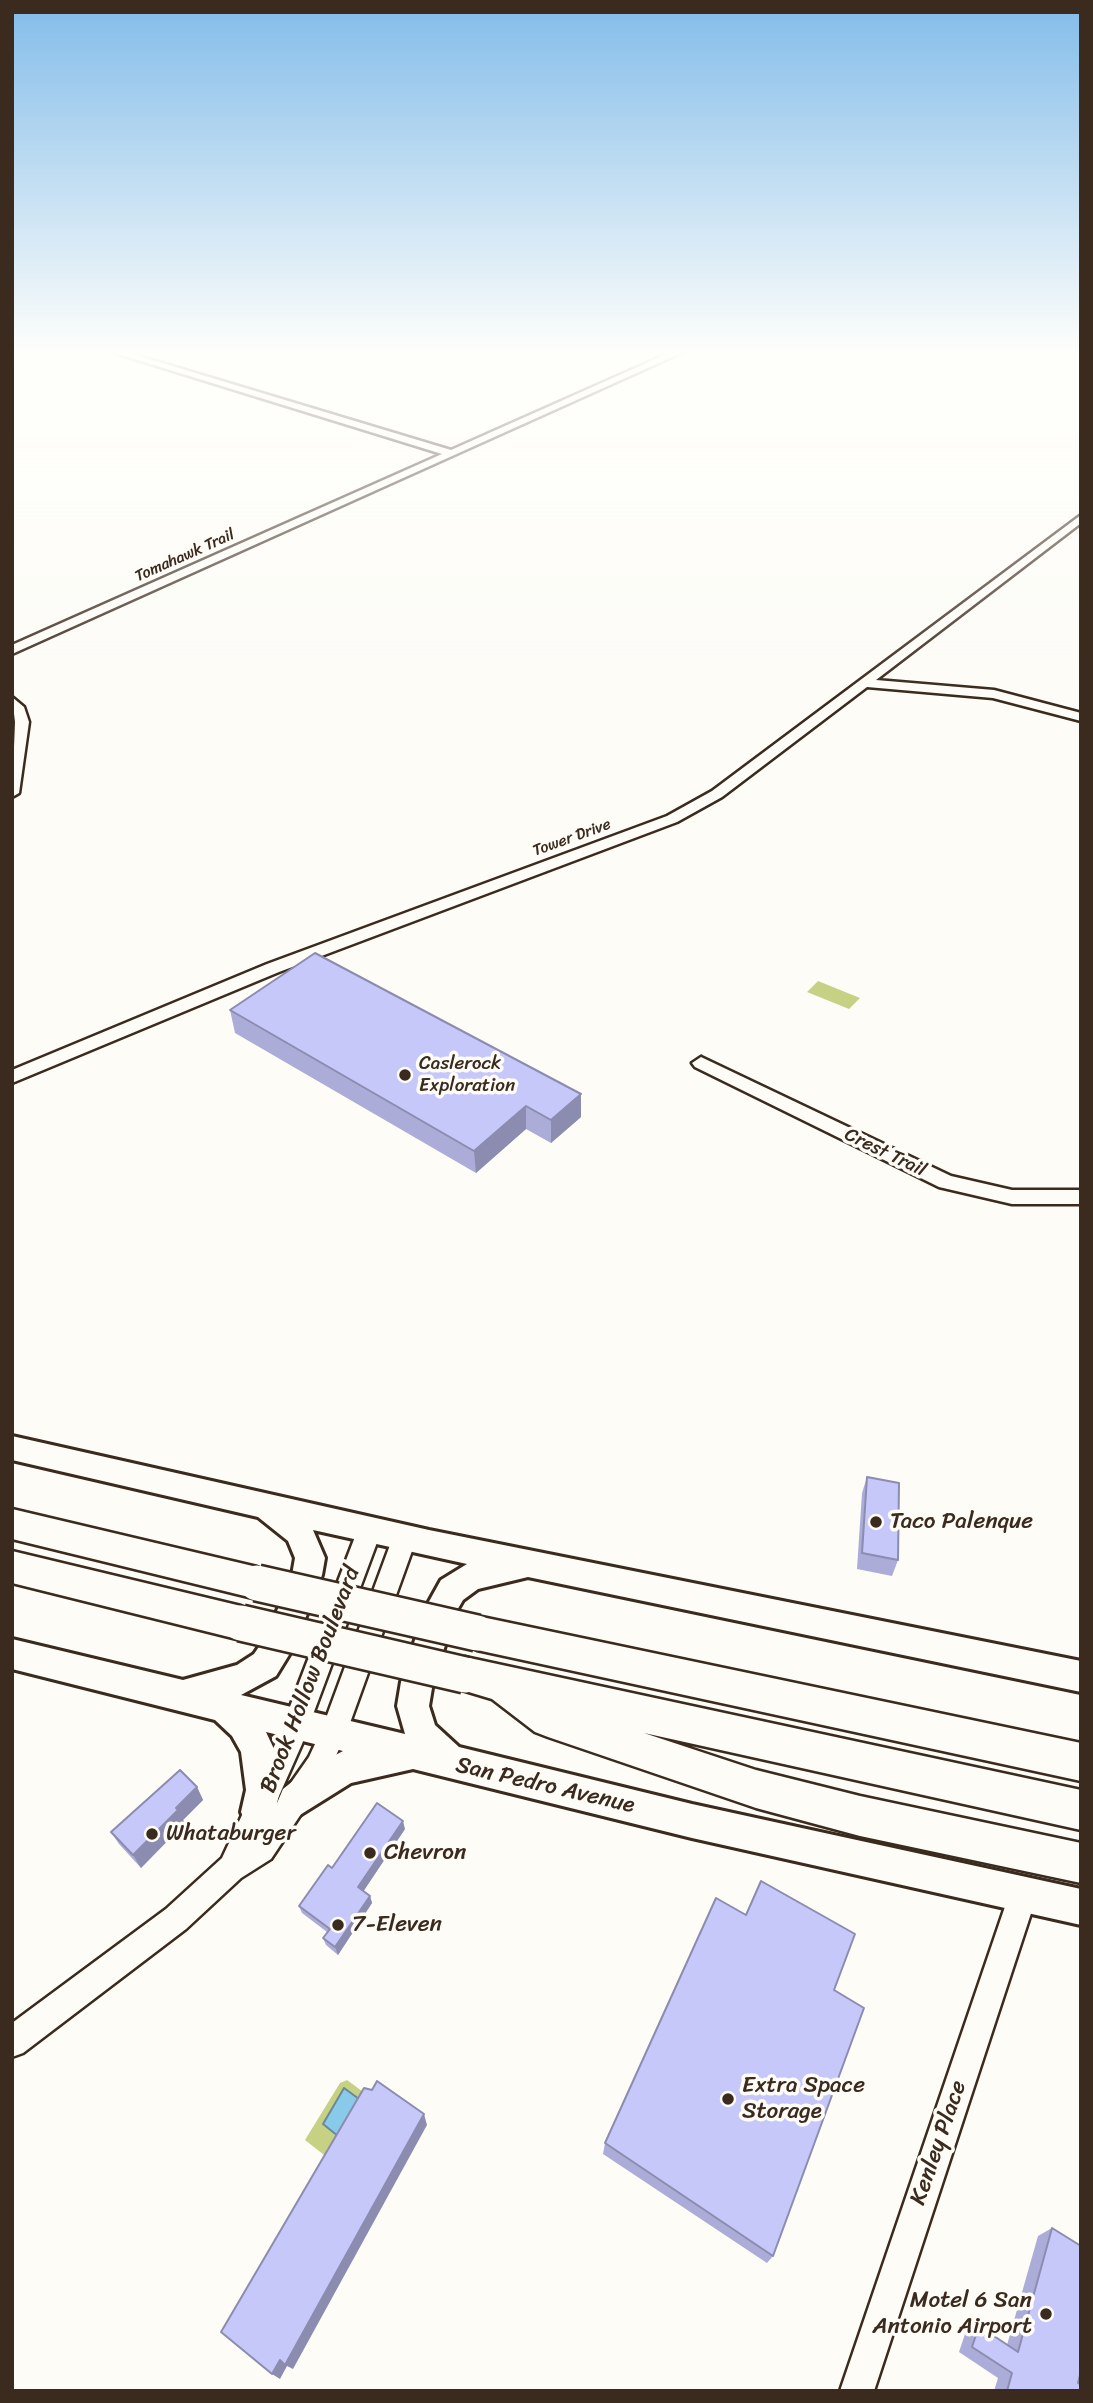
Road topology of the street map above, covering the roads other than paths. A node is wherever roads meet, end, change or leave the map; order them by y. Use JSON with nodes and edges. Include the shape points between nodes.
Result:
{"nodes":[{"id":1,"x":427,"y":465,"type":"edge"},
{"id":2,"x":1081,"y":518,"type":"edge"},
{"id":3,"x":12,"y":650,"type":"edge"},
{"id":4,"x":865,"y":683,"type":"junction"},
{"id":5,"x":12,"y":701,"type":"edge"},
{"id":6,"x":1081,"y":717,"type":"edge"},
{"id":7,"x":12,"y":793,"type":"edge"},
{"id":8,"x":701,"y":1063,"type":"dead end"},
{"id":9,"x":12,"y":1077,"type":"edge"},
{"id":10,"x":1081,"y":1197,"type":"edge"},
{"id":11,"x":12,"y":1448,"type":"edge"},
{"id":12,"x":261,"y":1505,"type":"junction"},
{"id":13,"x":12,"y":1524,"type":"edge"},
{"id":14,"x":370,"y":1529,"type":"junction"},
{"id":15,"x":405,"y":1538,"type":"junction"},
{"id":16,"x":536,"y":1565,"type":"junction"},
{"id":17,"x":12,"y":1567,"type":"edge"},
{"id":18,"x":12,"y":1654,"type":"edge"},
{"id":19,"x":1081,"y":1677,"type":"edge"},
{"id":20,"x":480,"y":1679,"type":"junction"},
{"id":21,"x":181,"y":1696,"type":"junction"},
{"id":22,"x":226,"y":1708,"type":"junction"},
{"id":23,"x":297,"y":1725,"type":"junction"},
{"id":24,"x":333,"y":1734,"type":"junction"},
{"id":25,"x":437,"y":1760,"type":"junction"},
{"id":26,"x":1081,"y":1762,"type":"edge"},
{"id":27,"x":295,"y":1801,"type":"junction"},
{"id":28,"x":1081,"y":1810,"type":"edge"},
{"id":29,"x":258,"y":1812,"type":"junction"},
{"id":30,"x":1081,"y":1863,"type":"edge"},
{"id":31,"x":231,"y":1868,"type":"junction"},
{"id":32,"x":1023,"y":1895,"type":"junction"},
{"id":33,"x":1081,"y":1907,"type":"edge"},
{"id":34,"x":12,"y":2042,"type":"edge"},
{"id":35,"x":857,"y":2391,"type":"edge"}],
"edges":[{"from":1,"to":3,"type":"street","name":"Tomahawk Trail"},
{"from":2,"to":4,"type":"street","name":"Tower Drive"},
{"from":4,"to":6,"type":"street","via":[[994,694]]},
{"from":4,"to":9,"type":"street","name":"Tower Drive","via":[[717,794],[671,819],[273,968]]},
{"from":5,"to":7,"type":"street","via":[[22,722]]},
{"from":8,"to":10,"type":"street","name":"Crest Trail","via":[[946,1182],[1012,1198]]},
{"from":11,"to":12,"type":"main road"},
{"from":12,"to":14,"type":"main road"},
{"from":12,"to":21,"type":"main road","via":[[299,1532],[310,1558],[279,1645],[265,1665],[244,1678]]},
{"from":13,"to":26,"type":"highway","bridge":true,"via":[[477,1633]]},
{"from":14,"to":15,"type":"main road"},
{"from":14,"to":23,"type":"street","name":"Brook Hollow Boulevard"},
{"from":15,"to":16,"type":"main road"},
{"from":15,"to":24,"type":"street","name":"Brook Hollow Boulevard"},
{"from":16,"to":19,"type":"main road"},
{"from":16,"to":25,"type":"main road","via":[[476,1574],[445,1599],[413,1706],[422,1735]]},
{"from":17,"to":20,"type":"highway","bridge":true},
{"from":18,"to":21,"type":"main road","name":"San Pedro Avenue"},
{"from":20,"to":28,"type":"highway"},
{"from":20,"to":30,"type":"highway","via":[[548,1719],[756,1789]]},
{"from":21,"to":22,"type":"main road","name":"San Pedro Avenue"},
{"from":22,"to":23,"type":"main road","name":"San Pedro Avenue"},
{"from":22,"to":29,"type":"main road","via":[[244,1725],[257,1749],[263,1790]]},
{"from":23,"to":24,"type":"main road","name":"San Pedro Avenue"},
{"from":23,"to":29,"type":"street","name":"Brook Hollow Boulevard"},
{"from":24,"to":25,"type":"main road","name":"San Pedro Avenue"},
{"from":24,"to":27,"type":"street","name":"Brook Hollow Boulevard"},
{"from":25,"to":27,"type":"main road","via":[[388,1757],[346,1767]]},
{"from":25,"to":32,"type":"main road","name":"San Pedro Avenue"},
{"from":27,"to":31,"type":"street","name":"Brook Hollow Boulevard","via":[[261,1849]]},
{"from":29,"to":31,"type":"street","name":"Brook Hollow Boulevard"},
{"from":31,"to":34,"type":"street","name":"Brook Hollow Boulevard","via":[[176,1919]]},
{"from":32,"to":33,"type":"main road","name":"San Pedro Avenue"},
{"from":32,"to":35,"type":"street","name":"Kenley Place"}]}
